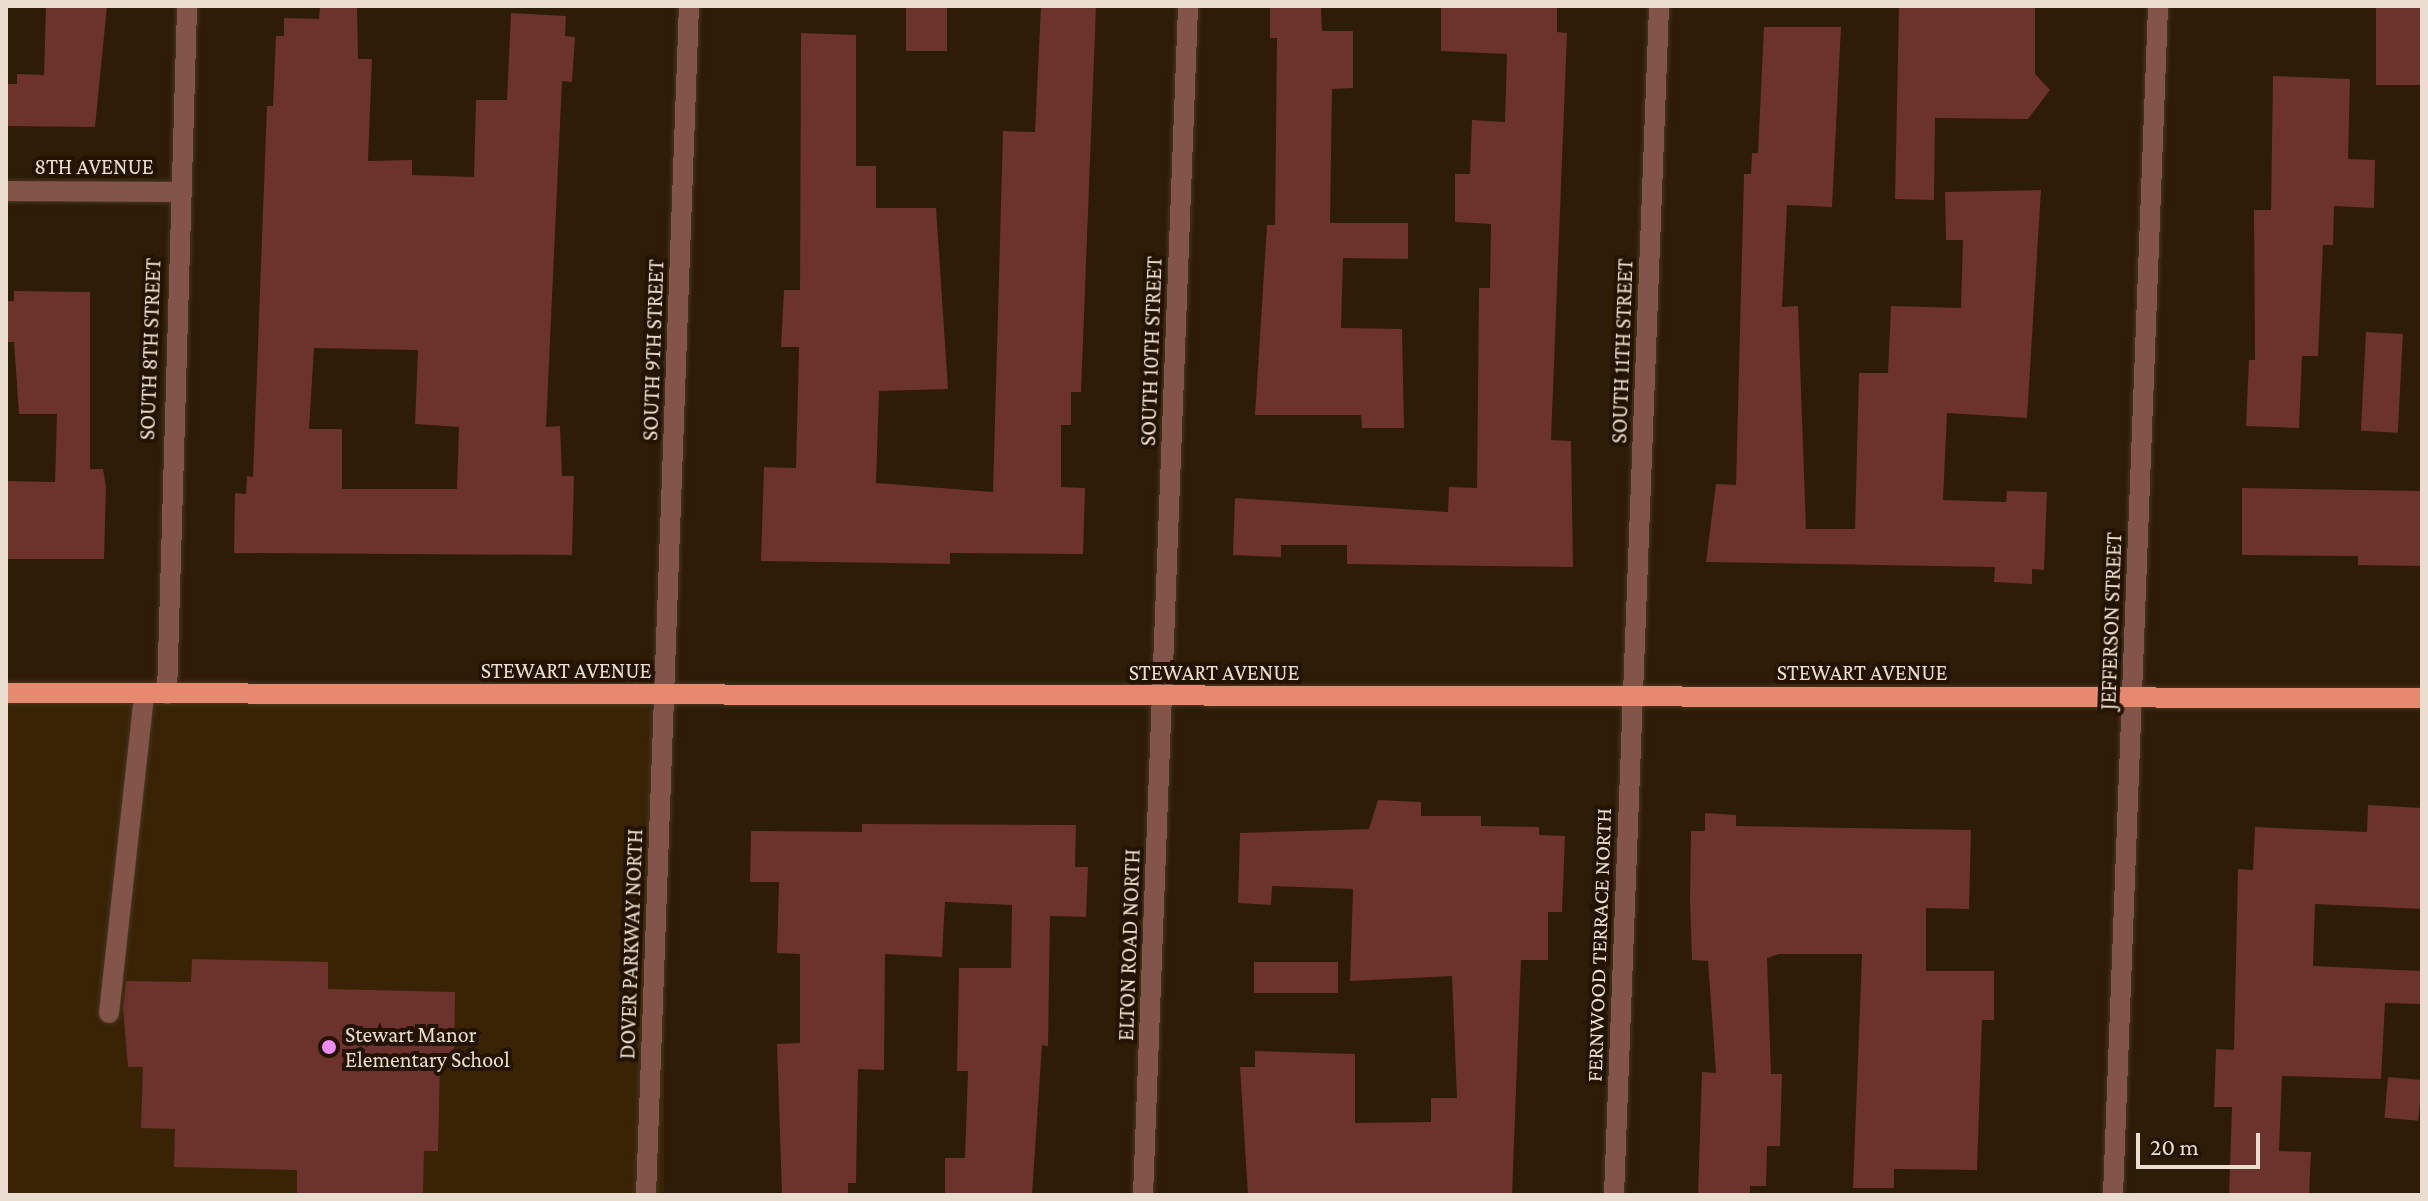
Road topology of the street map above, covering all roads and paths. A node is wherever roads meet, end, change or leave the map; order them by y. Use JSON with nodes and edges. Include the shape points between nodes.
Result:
{"nodes":[{"id":1,"x":187,"y":6,"type":"edge"},
{"id":2,"x":689,"y":6,"type":"edge"},
{"id":3,"x":1188,"y":6,"type":"edge"},
{"id":4,"x":1659,"y":6,"type":"edge"},
{"id":5,"x":2158,"y":6,"type":"edge"},
{"id":6,"x":6,"y":191,"type":"edge"},
{"id":7,"x":181,"y":192,"type":"junction"},
{"id":8,"x":6,"y":693,"type":"edge"},
{"id":9,"x":144,"y":694,"type":"junction"},
{"id":10,"x":167,"y":694,"type":"junction"},
{"id":11,"x":664,"y":695,"type":"junction"},
{"id":12,"x":1162,"y":697,"type":"junction"},
{"id":13,"x":1633,"y":697,"type":"junction"},
{"id":14,"x":2132,"y":697,"type":"junction"},
{"id":15,"x":2422,"y":698,"type":"edge"},
{"id":16,"x":109,"y":1013,"type":"dead end"},
{"id":17,"x":646,"y":1195,"type":"edge"},
{"id":18,"x":1143,"y":1195,"type":"edge"},
{"id":19,"x":1614,"y":1195,"type":"edge"},
{"id":20,"x":2113,"y":1195,"type":"edge"}],
"edges":[{"from":1,"to":7,"type":"street","name":"SOUTH 8TH STREET"},
{"from":2,"to":11,"type":"street","name":"SOUTH 9TH STREET"},
{"from":3,"to":12,"type":"street","name":"SOUTH 10TH STREET"},
{"from":4,"to":13,"type":"street","name":"SOUTH 11TH STREET"},
{"from":5,"to":14,"type":"street","name":"JEFFERSON STREET"},
{"from":6,"to":7,"type":"street","name":"8TH AVENUE"},
{"from":7,"to":10,"type":"street","name":"SOUTH 8TH STREET"},
{"from":8,"to":9,"type":"main road","name":"STEWART AVENUE"},
{"from":9,"to":10,"type":"main road","name":"STEWART AVENUE"},
{"from":9,"to":16,"type":"street"},
{"from":10,"to":11,"type":"main road","name":"STEWART AVENUE"},
{"from":11,"to":12,"type":"main road","name":"STEWART AVENUE"},
{"from":11,"to":17,"type":"street","name":"DOVER PARKWAY NORTH"},
{"from":12,"to":13,"type":"main road","name":"STEWART AVENUE"},
{"from":12,"to":18,"type":"street","name":"ELTON ROAD NORTH"},
{"from":13,"to":14,"type":"main road","name":"STEWART AVENUE"},
{"from":13,"to":19,"type":"street","name":"FERNWOOD TERRACE NORTH"},
{"from":14,"to":15,"type":"main road","name":"STEWART AVENUE"},
{"from":14,"to":20,"type":"street","name":"JEFFERSON STREET"}]}
